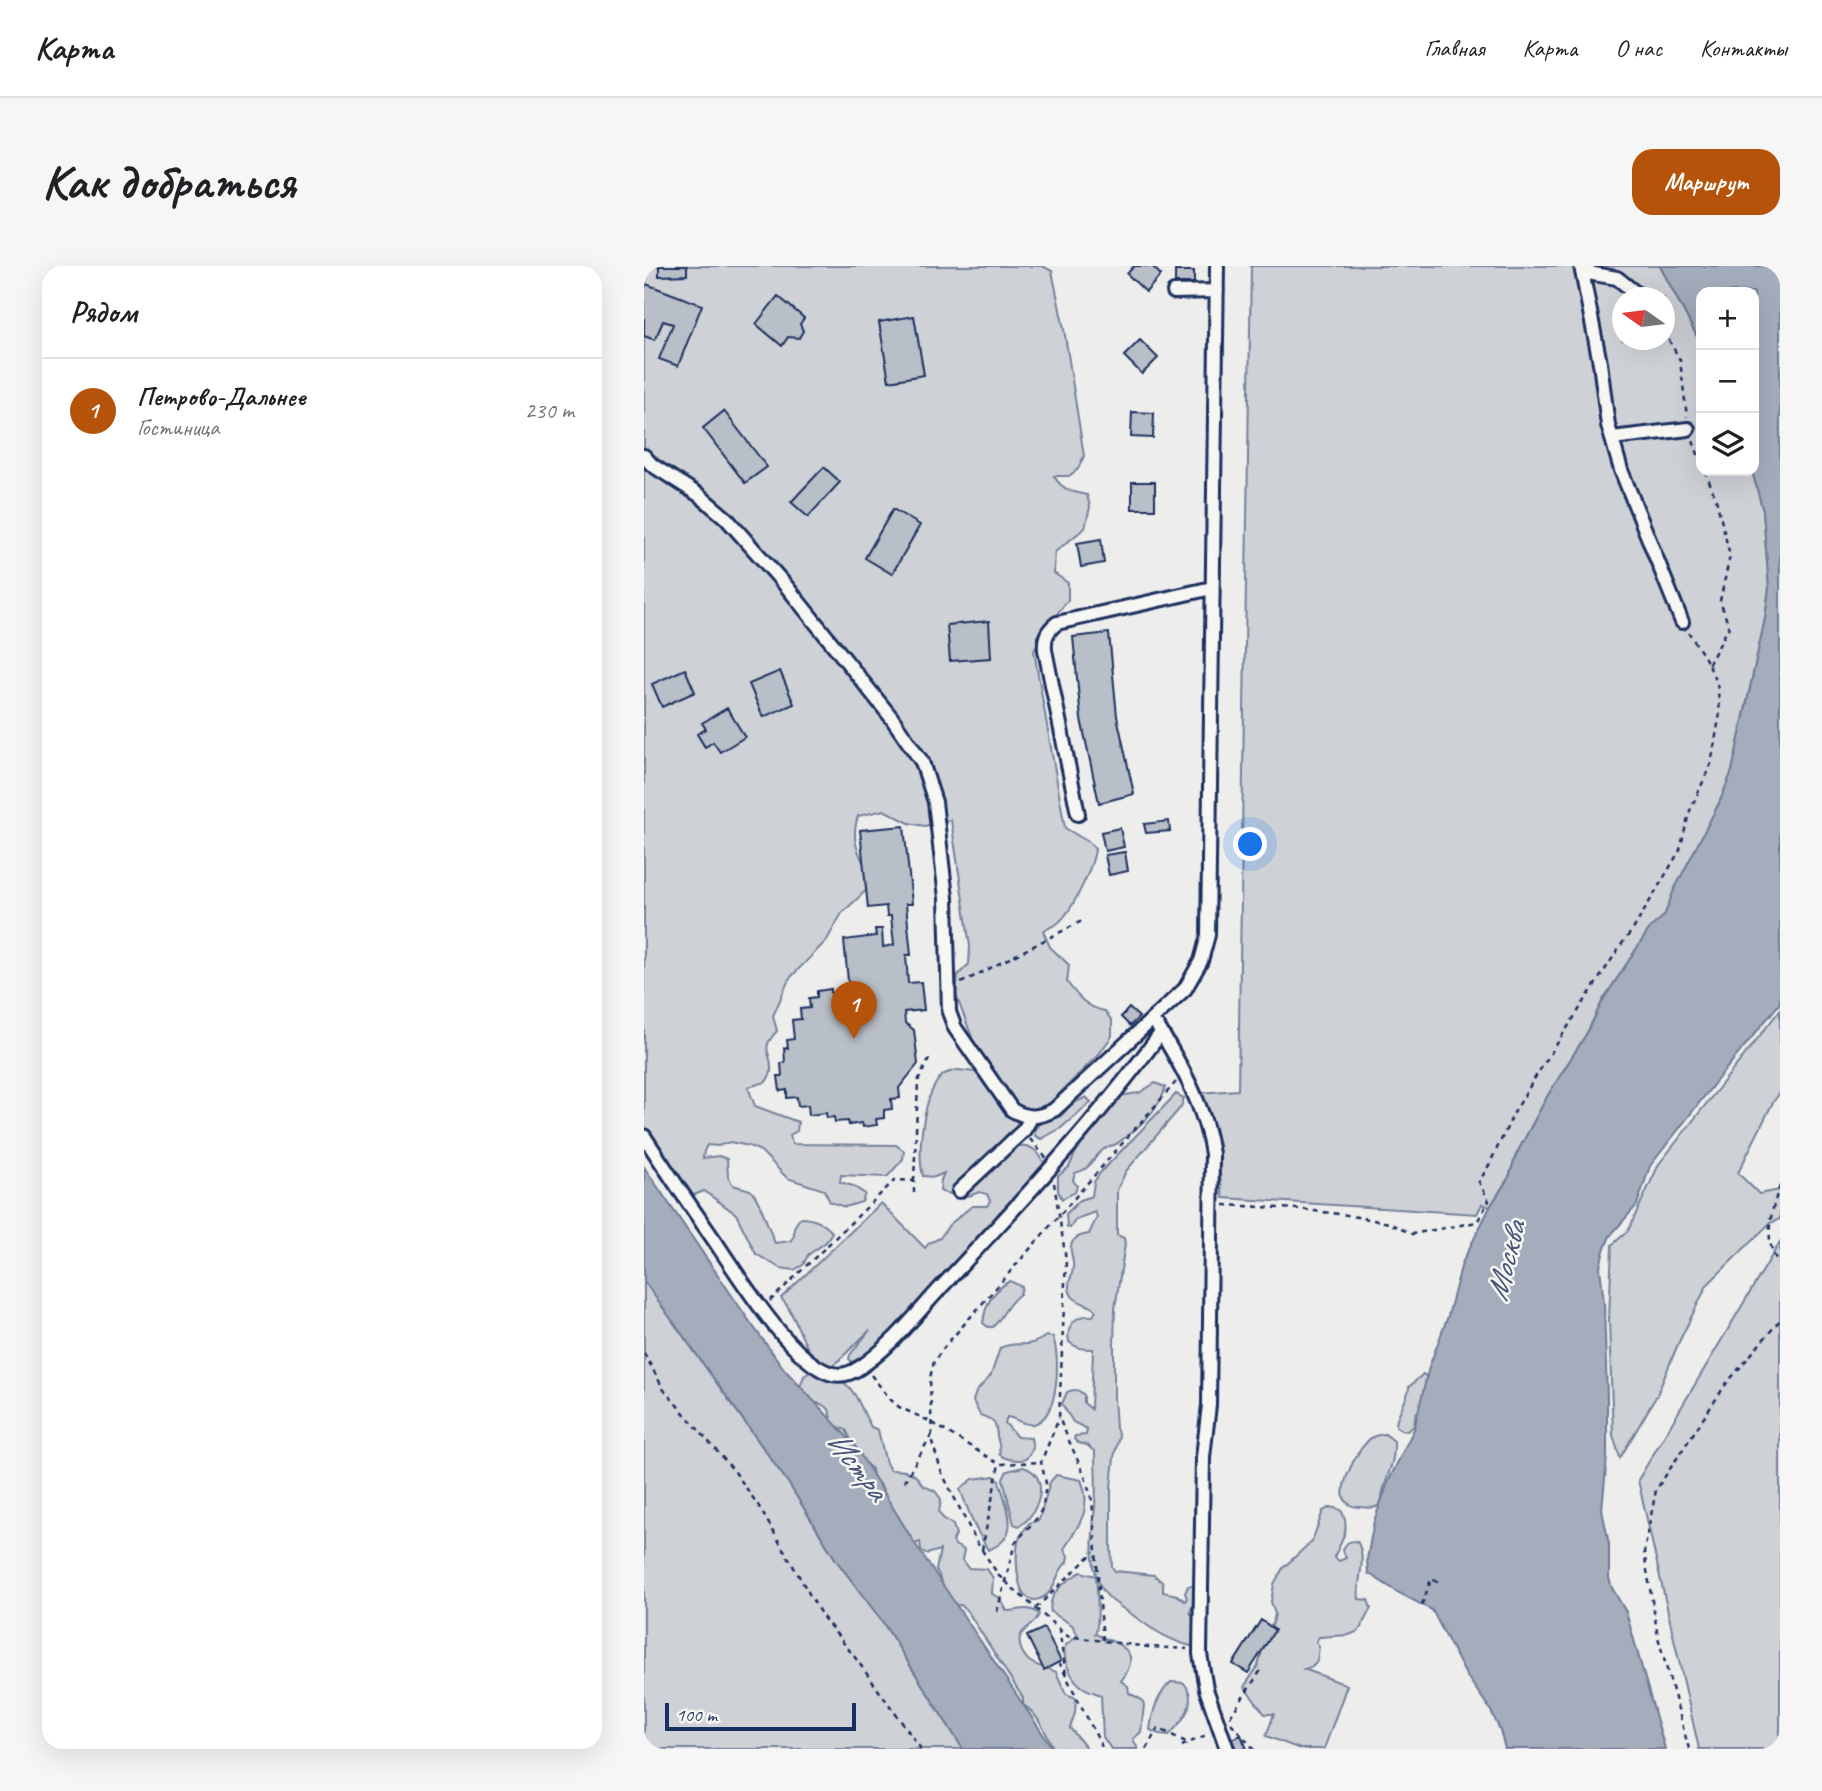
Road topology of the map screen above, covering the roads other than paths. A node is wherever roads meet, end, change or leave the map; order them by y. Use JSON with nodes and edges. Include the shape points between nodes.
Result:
{"nodes":[{"id":1,"x":1217,"y":266,"type":"edge"},
{"id":2,"x":1582,"y":269,"type":"edge"},
{"id":3,"x":1628,"y":287,"type":"edge"},
{"id":4,"x":1217,"y":290,"type":"junction"},
{"id":5,"x":1174,"y":292,"type":"dead end"},
{"id":6,"x":1688,"y":429,"type":"road end"},
{"id":7,"x":1612,"y":438,"type":"junction"},
{"id":8,"x":644,"y":456,"type":"edge"},
{"id":9,"x":1212,"y":588,"type":"junction"},
{"id":10,"x":1682,"y":622,"type":"road end"},
{"id":11,"x":1078,"y":814,"type":"dead end"},
{"id":12,"x":1153,"y":1019,"type":"junction"},
{"id":13,"x":1161,"y":1033,"type":"junction"},
{"id":14,"x":1031,"y":1118,"type":"junction"},
{"id":15,"x":644,"y":1136,"type":"edge"},
{"id":16,"x":959,"y":1191,"type":"dead end"},
{"id":17,"x":1227,"y":1749,"type":"edge"}],
"edges":[{"from":1,"to":4,"type":"street"},
{"from":2,"to":3,"type":"street","via":[[1617,278]]},
{"from":2,"to":7,"type":"street"},
{"from":4,"to":5,"type":"street"},
{"from":4,"to":9,"type":"street"},
{"from":6,"to":7,"type":"street"},
{"from":7,"to":10,"type":"street"},
{"from":8,"to":14,"type":"street","via":[[726,518],[796,598],[922,762],[935,802],[944,884],[949,1012],[955,1028],[1012,1111]]},
{"from":9,"to":11,"type":"street","via":[[1058,623],[1049,629],[1045,650]]},
{"from":9,"to":12,"type":"street","via":[[1208,935],[1190,982]]},
{"from":12,"to":13,"type":"street"},
{"from":12,"to":14,"type":"street","via":[[1054,1110]]},
{"from":13,"to":15,"type":"street","via":[[1052,1167],[898,1333],[848,1374],[828,1373],[791,1343]]},
{"from":13,"to":17,"type":"street","via":[[1184,1072],[1212,1154],[1200,1650],[1206,1689],[1224,1725]]},
{"from":14,"to":16,"type":"street"}]}
